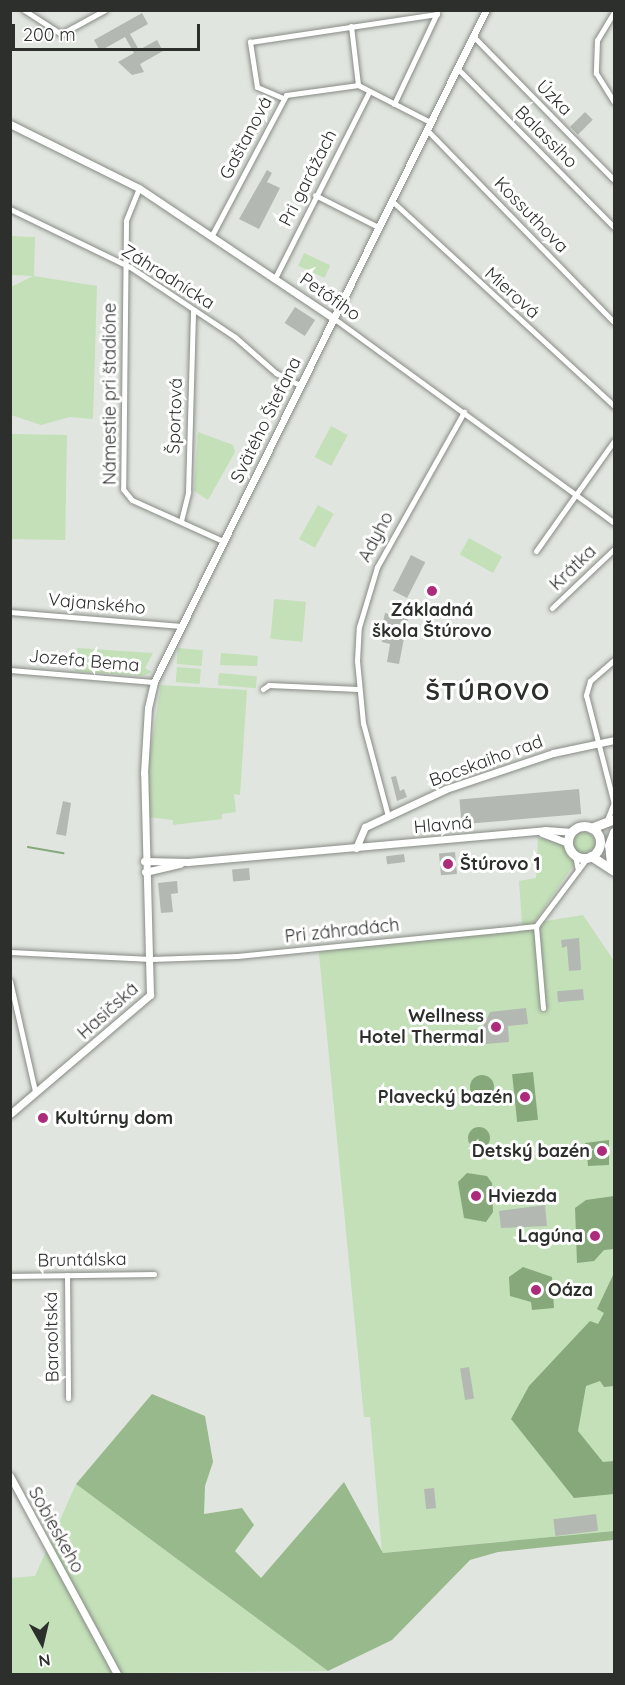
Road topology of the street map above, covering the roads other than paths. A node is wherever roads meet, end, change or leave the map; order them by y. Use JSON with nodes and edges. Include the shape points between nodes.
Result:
{"nodes":[{"id":1,"x":24,"y":10,"type":"edge"},
{"id":2,"x":105,"y":10,"type":"edge"},
{"id":3,"x":486,"y":10,"type":"edge"},
{"id":4,"x":438,"y":12,"type":"edge"},
{"id":5,"x":615,"y":12,"type":"edge"},
{"id":6,"x":351,"y":26,"type":"junction"},
{"id":7,"x":473,"y":36,"type":"junction"},
{"id":8,"x":457,"y":68,"type":"junction"},
{"id":9,"x":358,"y":86,"type":"junction"},
{"id":10,"x":369,"y":92,"type":"junction"},
{"id":11,"x":283,"y":98,"type":"junction"},
{"id":12,"x":615,"y":102,"type":"edge"},
{"id":13,"x":394,"y":104,"type":"junction"},
{"id":14,"x":430,"y":122,"type":"junction"},
{"id":15,"x":10,"y":124,"type":"edge"},
{"id":16,"x":426,"y":129,"type":"junction"},
{"id":17,"x":615,"y":180,"type":"edge"},
{"id":18,"x":140,"y":188,"type":"junction"},
{"id":19,"x":315,"y":195,"type":"junction"},
{"id":20,"x":391,"y":200,"type":"junction"},
{"id":21,"x":10,"y":209,"type":"edge"},
{"id":22,"x":615,"y":226,"type":"edge"},
{"id":23,"x":378,"y":227,"type":"junction"},
{"id":24,"x":212,"y":235,"type":"junction"},
{"id":25,"x":125,"y":264,"type":"junction"},
{"id":26,"x":275,"y":278,"type":"junction"},
{"id":27,"x":194,"y":311,"type":"junction"},
{"id":28,"x":332,"y":317,"type":"junction"},
{"id":29,"x":615,"y":322,"type":"edge"},
{"id":30,"x":300,"y":385,"type":"junction"},
{"id":31,"x":615,"y":406,"type":"edge"},
{"id":32,"x":464,"y":412,"type":"junction"},
{"id":33,"x":615,"y":441,"type":"edge"},
{"id":34,"x":577,"y":495,"type":"junction"},
{"id":35,"x":181,"y":521,"type":"junction"},
{"id":36,"x":615,"y":523,"type":"edge"},
{"id":37,"x":223,"y":541,"type":"junction"},
{"id":38,"x":615,"y":549,"type":"edge"},
{"id":39,"x":536,"y":551,"type":"dead end"},
{"id":40,"x":552,"y":608,"type":"dead end"},
{"id":41,"x":10,"y":612,"type":"edge"},
{"id":42,"x":182,"y":626,"type":"junction"},
{"id":43,"x":615,"y":660,"type":"edge"},
{"id":44,"x":10,"y":670,"type":"edge"},
{"id":45,"x":154,"y":682,"type":"junction"},
{"id":46,"x":358,"y":689,"type":"junction"},
{"id":47,"x":263,"y":690,"type":"dead end"},
{"id":48,"x":615,"y":740,"type":"edge"},
{"id":49,"x":598,"y":742,"type":"junction"},
{"id":50,"x":614,"y":803,"type":"edge"},
{"id":51,"x":388,"y":816,"type":"junction"},
{"id":52,"x":611,"y":819,"type":"edge"},
{"id":53,"x":615,"y":827,"type":"edge"},
{"id":54,"x":591,"y":828,"type":"junction"},
{"id":55,"x":615,"y":831,"type":"edge"},
{"id":56,"x":533,"y":832,"type":"junction"},
{"id":57,"x":572,"y":832,"type":"junction"},
{"id":58,"x":599,"y":842,"type":"junction"},
{"id":59,"x":568,"y":843,"type":"junction"},
{"id":60,"x":356,"y":849,"type":"junction"},
{"id":61,"x":575,"y":855,"type":"junction"},
{"id":62,"x":589,"y":857,"type":"junction"},
{"id":63,"x":144,"y":861,"type":"junction"},
{"id":64,"x":189,"y":862,"type":"junction"},
{"id":65,"x":613,"y":867,"type":"edge"},
{"id":66,"x":578,"y":870,"type":"junction"},
{"id":67,"x":145,"y":873,"type":"junction"},
{"id":68,"x":536,"y":926,"type":"junction"},
{"id":69,"x":10,"y":952,"type":"edge"},
{"id":70,"x":151,"y":959,"type":"junction"},
{"id":71,"x":10,"y":981,"type":"edge"},
{"id":72,"x":543,"y":1008,"type":"dead end"},
{"id":73,"x":35,"y":1091,"type":"junction"},
{"id":74,"x":10,"y":1114,"type":"edge"},
{"id":75,"x":154,"y":1274,"type":"dead end"},
{"id":76,"x":67,"y":1275,"type":"junction"},
{"id":77,"x":10,"y":1276,"type":"edge"},
{"id":78,"x":68,"y":1398,"type":"dead end"},
{"id":79,"x":10,"y":1476,"type":"edge"},
{"id":80,"x":117,"y":1674,"type":"edge"}],
"edges":[{"from":1,"to":2,"type":"street","via":[[61,34]]},
{"from":3,"to":7,"type":"street","name":"Svätého Štefana"},
{"from":4,"to":6,"type":"street"},
{"from":4,"to":13,"type":"street"},
{"from":5,"to":12,"type":"street","via":[[597,40],[596,74]]},
{"from":6,"to":9,"type":"street"},
{"from":6,"to":11,"type":"street","via":[[250,42],[257,87]]},
{"from":7,"to":8,"type":"street","name":"Svätého Štefana"},
{"from":7,"to":17,"type":"street","name":"Úzka"},
{"from":8,"to":14,"type":"street","name":"Svätého Štefana"},
{"from":8,"to":22,"type":"street","name":"Balassiho"},
{"from":9,"to":10,"type":"street"},
{"from":9,"to":11,"type":"street","name":"Gaštanová"},
{"from":10,"to":13,"type":"street"},
{"from":10,"to":19,"type":"street","name":"Pri garážach"},
{"from":11,"to":24,"type":"street","name":"Gaštanová"},
{"from":13,"to":14,"type":"street"},
{"from":14,"to":16,"type":"street","name":"Svätého Štefana"},
{"from":15,"to":18,"type":"street","name":"Petőfiho"},
{"from":16,"to":20,"type":"street","name":"Svätého Štefana"},
{"from":16,"to":29,"type":"street","name":"Kossuthova"},
{"from":18,"to":24,"type":"street","name":"Petőfiho"},
{"from":18,"to":25,"type":"street","name":"Námestie pri štadióne","via":[[126,221]]},
{"from":19,"to":23,"type":"street"},
{"from":19,"to":26,"type":"street","name":"Pri garážach"},
{"from":20,"to":23,"type":"street","name":"Svätého Štefana"},
{"from":20,"to":31,"type":"street","name":"Mierová"},
{"from":21,"to":25,"type":"street","name":"Záhradnícka"},
{"from":23,"to":28,"type":"street","name":"Svätého Štefana"},
{"from":24,"to":26,"type":"street","name":"Petőfiho"},
{"from":25,"to":27,"type":"street","name":"Záhradnícka"},
{"from":25,"to":35,"type":"street","name":"Námestie pri štadióne","via":[[123,489],[132,500]]},
{"from":26,"to":28,"type":"street","name":"Petőfiho"},
{"from":27,"to":30,"type":"street","name":"Záhradnícka","via":[[236,337],[276,374]]},
{"from":27,"to":35,"type":"street","name":"Športová","via":[[188,492]]},
{"from":28,"to":30,"type":"street","name":"Svätého Štefana"},
{"from":28,"to":32,"type":"street","name":"Petőfiho"},
{"from":30,"to":37,"type":"street","name":"Svätého Štefana"},
{"from":32,"to":34,"type":"street","name":"Petőfiho"},
{"from":32,"to":46,"type":"street","name":"Adyho","via":[[367,591],[359,627]]},
{"from":33,"to":34,"type":"street"},
{"from":34,"to":36,"type":"street","name":"Petőfiho"},
{"from":34,"to":39,"type":"street"},
{"from":35,"to":37,"type":"street","name":"Námestie pri štadióne"},
{"from":37,"to":42,"type":"street","name":"Svätého Štefana"},
{"from":38,"to":40,"type":"street","name":"Krátka"},
{"from":41,"to":42,"type":"street","name":"Vajanského"},
{"from":42,"to":45,"type":"street","name":"Svätého Štefana"},
{"from":43,"to":49,"type":"street","via":[[587,689]]},
{"from":44,"to":45,"type":"street","name":"Jozefa Bema"},
{"from":45,"to":63,"type":"street","name":"Svätého Štefana","via":[[146,725]]},
{"from":46,"to":47,"type":"street","via":[[269,685]]},
{"from":46,"to":51,"type":"street","name":"Adyho"},
{"from":48,"to":49,"type":"street","name":"Bocskaiho rad"},
{"from":49,"to":50,"type":"street"},
{"from":49,"to":51,"type":"street","name":"Bocskaiho rad","via":[[492,772]]},
{"from":50,"to":52,"type":"street"},
{"from":51,"to":60,"type":"street","name":"Hlavná","via":[[361,830]]},
{"from":52,"to":54,"type":"main road"},
{"from":53,"to":58,"type":"main road"},
{"from":54,"to":57,"type":"main road"},
{"from":54,"to":58,"type":"main road"},
{"from":55,"to":65,"type":"main road","via":[[609,845]]},
{"from":56,"to":57,"type":"street","name":"Hlavná"},
{"from":56,"to":59,"type":"street","name":"Hlavná"},
{"from":56,"to":60,"type":"street","name":"Hlavná"},
{"from":57,"to":59,"type":"main road"},
{"from":58,"to":62,"type":"main road"},
{"from":58,"to":65,"type":"main road"},
{"from":59,"to":61,"type":"main road"},
{"from":60,"to":64,"type":"street","name":"Hlavná"},
{"from":61,"to":62,"type":"main road"},
{"from":61,"to":66,"type":"street"},
{"from":62,"to":65,"type":"main road"},
{"from":62,"to":66,"type":"street"},
{"from":63,"to":64,"type":"street","name":"Hlavná"},
{"from":63,"to":67,"type":"street","name":"Hasičská"},
{"from":64,"to":67,"type":"street","name":"Hlavná"},
{"from":66,"to":68,"type":"street"},
{"from":67,"to":70,"type":"street","name":"Hasičská"},
{"from":68,"to":70,"type":"street","name":"Pri záhradách","via":[[311,952]]},
{"from":68,"to":72,"type":"street"},
{"from":69,"to":70,"type":"street","name":"Pri záhradách"},
{"from":70,"to":73,"type":"street","name":"Hasičská","via":[[153,987],[146,1001]]},
{"from":71,"to":73,"type":"street"},
{"from":73,"to":74,"type":"street","name":"Hasičská"},
{"from":75,"to":76,"type":"street","name":"Bruntálska"},
{"from":76,"to":77,"type":"street","name":"Bruntálska"},
{"from":76,"to":78,"type":"street","name":"Baraoltská"},
{"from":79,"to":80,"type":"street","name":"Sobieskeho"}]}
